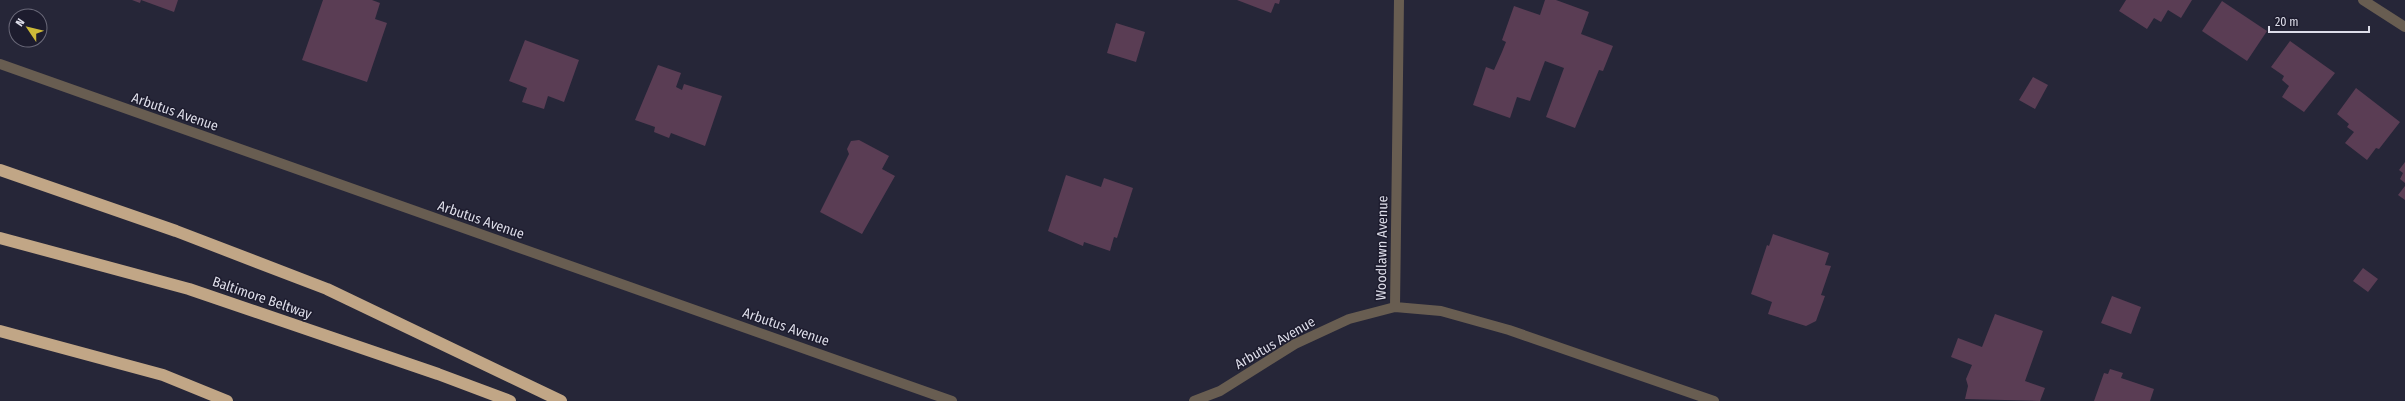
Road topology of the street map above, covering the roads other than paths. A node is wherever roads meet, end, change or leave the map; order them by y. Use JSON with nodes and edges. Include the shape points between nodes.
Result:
{"nodes":[{"id":1,"x":1399,"y":0,"type":"edge"},
{"id":2,"x":2364,"y":0,"type":"edge"},
{"id":3,"x":2405,"y":27,"type":"edge"},
{"id":4,"x":0,"y":64,"type":"edge"},
{"id":5,"x":0,"y":170,"type":"edge"},
{"id":6,"x":0,"y":238,"type":"edge"},
{"id":7,"x":1395,"y":308,"type":"junction"},
{"id":8,"x":0,"y":331,"type":"edge"},
{"id":9,"x":227,"y":401,"type":"edge"},
{"id":10,"x":510,"y":401,"type":"edge"},
{"id":11,"x":561,"y":401,"type":"edge"},
{"id":12,"x":952,"y":401,"type":"edge"},
{"id":13,"x":1194,"y":401,"type":"edge"},
{"id":14,"x":1714,"y":401,"type":"edge"}],
"edges":[{"from":1,"to":7,"type":"street","name":"Woodlawn Avenue"},
{"from":2,"to":3,"type":"street"},
{"from":4,"to":12,"type":"street","name":"Arbutus Avenue"},
{"from":5,"to":11,"type":"highway","via":[[327,289]]},
{"from":6,"to":10,"type":"highway","name":"Baltimore Beltway","via":[[189,289]]},
{"from":7,"to":13,"type":"street","name":"Arbutus Avenue","via":[[1349,319],[1309,338],[1220,391]]},
{"from":7,"to":14,"type":"street","name":"Woodlawn Avenue","via":[[1441,311],[1509,330]]},
{"from":8,"to":9,"type":"highway","via":[[163,375]]}]}
